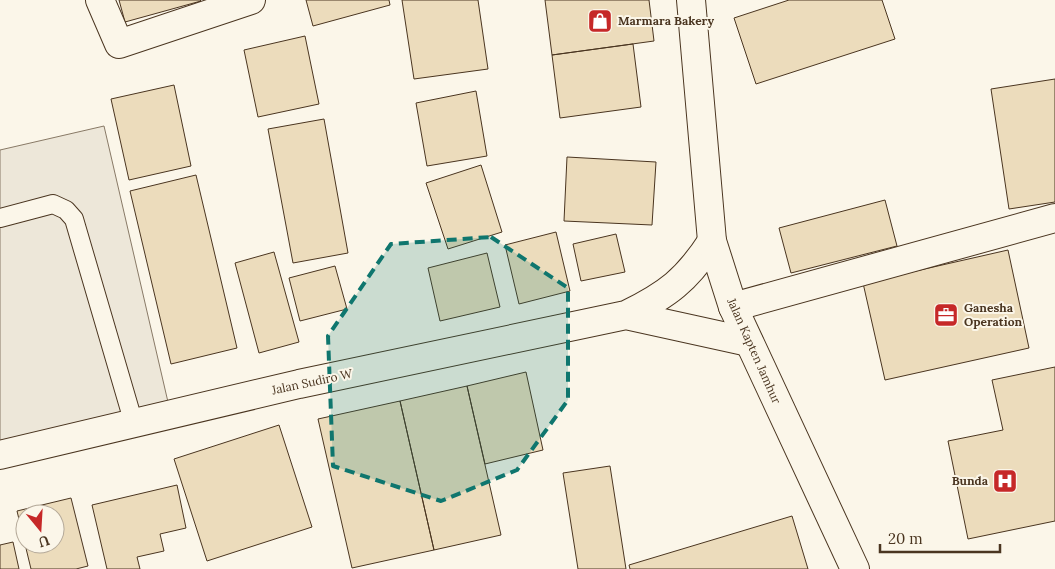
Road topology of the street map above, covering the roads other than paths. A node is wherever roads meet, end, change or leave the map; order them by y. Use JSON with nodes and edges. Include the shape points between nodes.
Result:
{"nodes":[{"id":1,"x":100,"y":0,"type":"edge"},
{"id":2,"x":251,"y":0,"type":"edge"},
{"id":3,"x":691,"y":0,"type":"edge"},
{"id":4,"x":0,"y":218,"type":"edge"},
{"id":5,"x":1055,"y":218,"type":"edge"},
{"id":6,"x":712,"y":241,"type":"junction"},
{"id":7,"x":733,"y":307,"type":"junction"},
{"id":8,"x":626,"y":315,"type":"junction"},
{"id":9,"x":749,"y":342,"type":"junction"},
{"id":10,"x":134,"y":424,"type":"junction"},
{"id":11,"x":0,"y":455,"type":"edge"},
{"id":12,"x":855,"y":569,"type":"edge"}],
"edges":[{"from":1,"to":2,"type":"street","via":[[119,44]]},
{"from":3,"to":6,"type":"street","name":"Jalan Kapten Jamhur"},
{"from":4,"to":10,"type":"lane","via":[[53,204],[66,210],[74,219]]},
{"from":5,"to":7,"type":"street"},
{"from":6,"to":7,"type":"street","name":"Jalan Kapten Jamhur"},
{"from":6,"to":8,"type":"street","via":[[680,282],[659,299]]},
{"from":7,"to":9,"type":"street","name":"Jalan Kapten Jamhur"},
{"from":8,"to":9,"type":"street"},
{"from":8,"to":10,"type":"street","name":"Jalan Sudiro W","via":[[299,384]]},
{"from":9,"to":12,"type":"street","name":"Jalan Kapten Jamhur"},
{"from":10,"to":11,"type":"street","name":"Jalan Sudiro W"}]}
